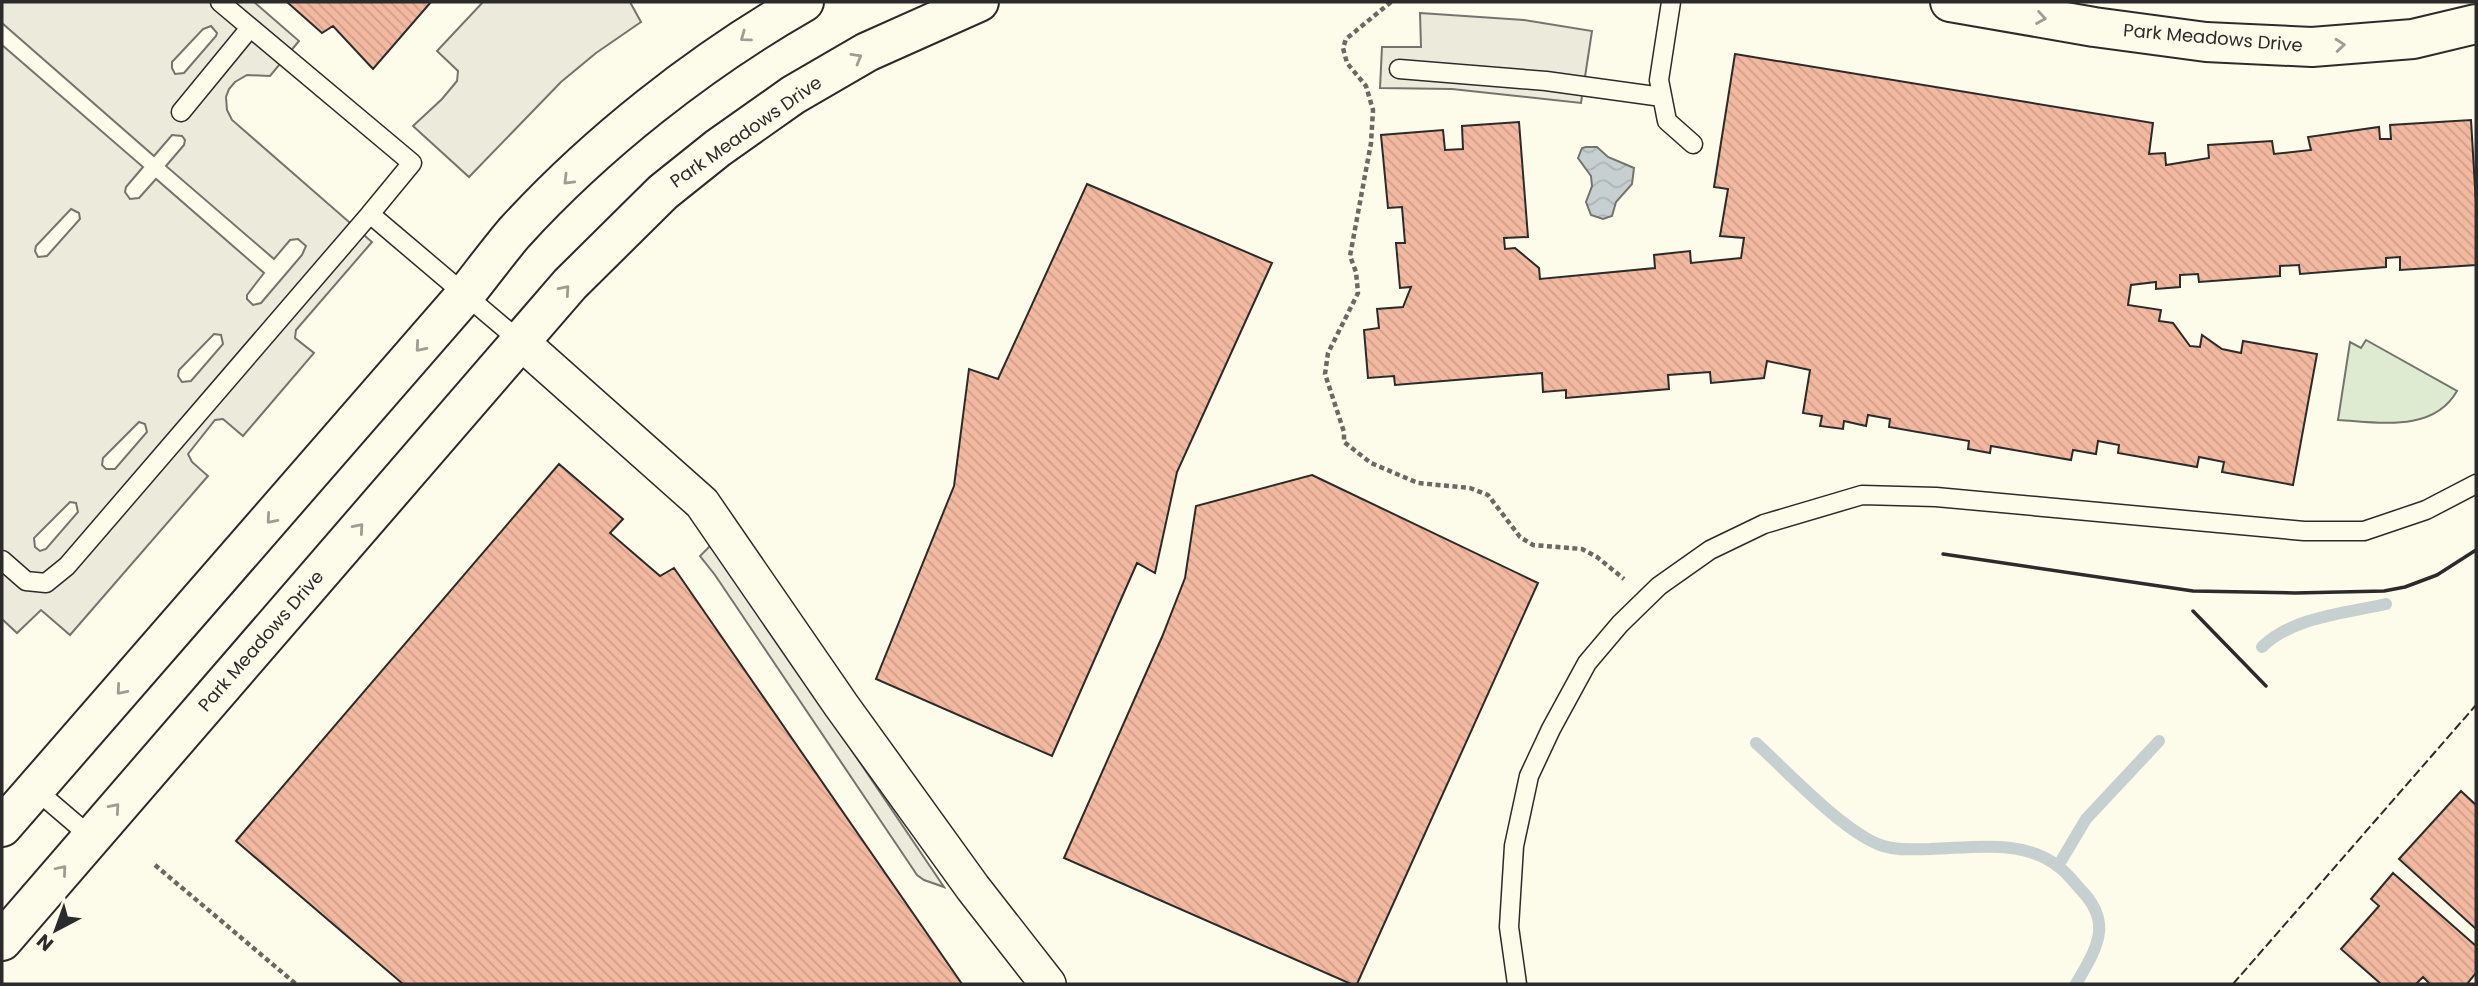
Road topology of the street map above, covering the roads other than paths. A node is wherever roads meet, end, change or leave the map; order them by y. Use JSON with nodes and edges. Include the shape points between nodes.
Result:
{"nodes":[{"id":1,"x":220,"y":2,"type":"edge"},
{"id":2,"x":804,"y":2,"type":"edge"},
{"id":3,"x":979,"y":2,"type":"edge"},
{"id":4,"x":1671,"y":2,"type":"edge"},
{"id":5,"x":1950,"y":2,"type":"edge"},
{"id":6,"x":2476,"y":24,"type":"edge"},
{"id":7,"x":250,"y":28,"type":"junction"},
{"id":8,"x":1399,"y":69,"type":"dead end"},
{"id":9,"x":1662,"y":97,"type":"junction"},
{"id":10,"x":181,"y":112,"type":"dead end"},
{"id":11,"x":1693,"y":144,"type":"dead end"},
{"id":12,"x":370,"y":214,"type":"junction"},
{"id":13,"x":465,"y":295,"type":"junction"},
{"id":14,"x":521,"y":342,"type":"junction"},
{"id":15,"x":2476,"y":484,"type":"edge"},
{"id":16,"x":2,"y":560,"type":"edge"},
{"id":17,"x":35,"y":789,"type":"junction"},
{"id":18,"x":2,"y":827,"type":"edge"},
{"id":19,"x":91,"y":837,"type":"junction"},
{"id":20,"x":2,"y":941,"type":"edge"},
{"id":21,"x":1048,"y":984,"type":"edge"},
{"id":22,"x":1517,"y":984,"type":"edge"}],
"edges":[{"from":1,"to":7,"type":"lane"},
{"from":2,"to":13,"type":"main road","one_way":true,"via":[[753,31],[614,135],[514,233]]},
{"from":14,"to":3,"type":"main road","name":"Park Meadows Drive","one_way":true,"via":[[570,284],[663,191],[718,148],[793,94],[867,52]]},
{"from":4,"to":9,"type":"lane","via":[[1659,80]]},
{"from":5,"to":6,"type":"main road","name":"Park Meadows Drive","one_way":true,"via":[[2206,41],[2312,47],[2413,39]]},
{"from":7,"to":10,"type":"lane"},
{"from":7,"to":12,"type":"lane","via":[[412,163]]},
{"from":8,"to":9,"type":"lane","via":[[1546,81]]},
{"from":9,"to":11,"type":"lane","via":[[1667,121]]},
{"from":12,"to":13,"type":"lane"},
{"from":12,"to":16,"type":"lane","via":[[67,566],[46,583],[26,581]]},
{"from":13,"to":14,"type":"lane"},
{"from":13,"to":17,"type":"main road","one_way":true},
{"from":19,"to":14,"type":"main road","name":"Park Meadows Drive","one_way":true},
{"from":14,"to":21,"type":"street","via":[[702,503],[973,888]]},
{"from":15,"to":22,"type":"lane","via":[[2426,510],[2364,531],[2304,531],[1936,497],[1862,495],[1764,524],[1710,550],[1659,586],[1581,670],[1529,776],[1514,846],[1509,927]]},
{"from":17,"to":18,"type":"main road"},
{"from":17,"to":19,"type":"lane"},
{"from":20,"to":19,"type":"main road","name":"Park Meadows Drive","one_way":true}]}
